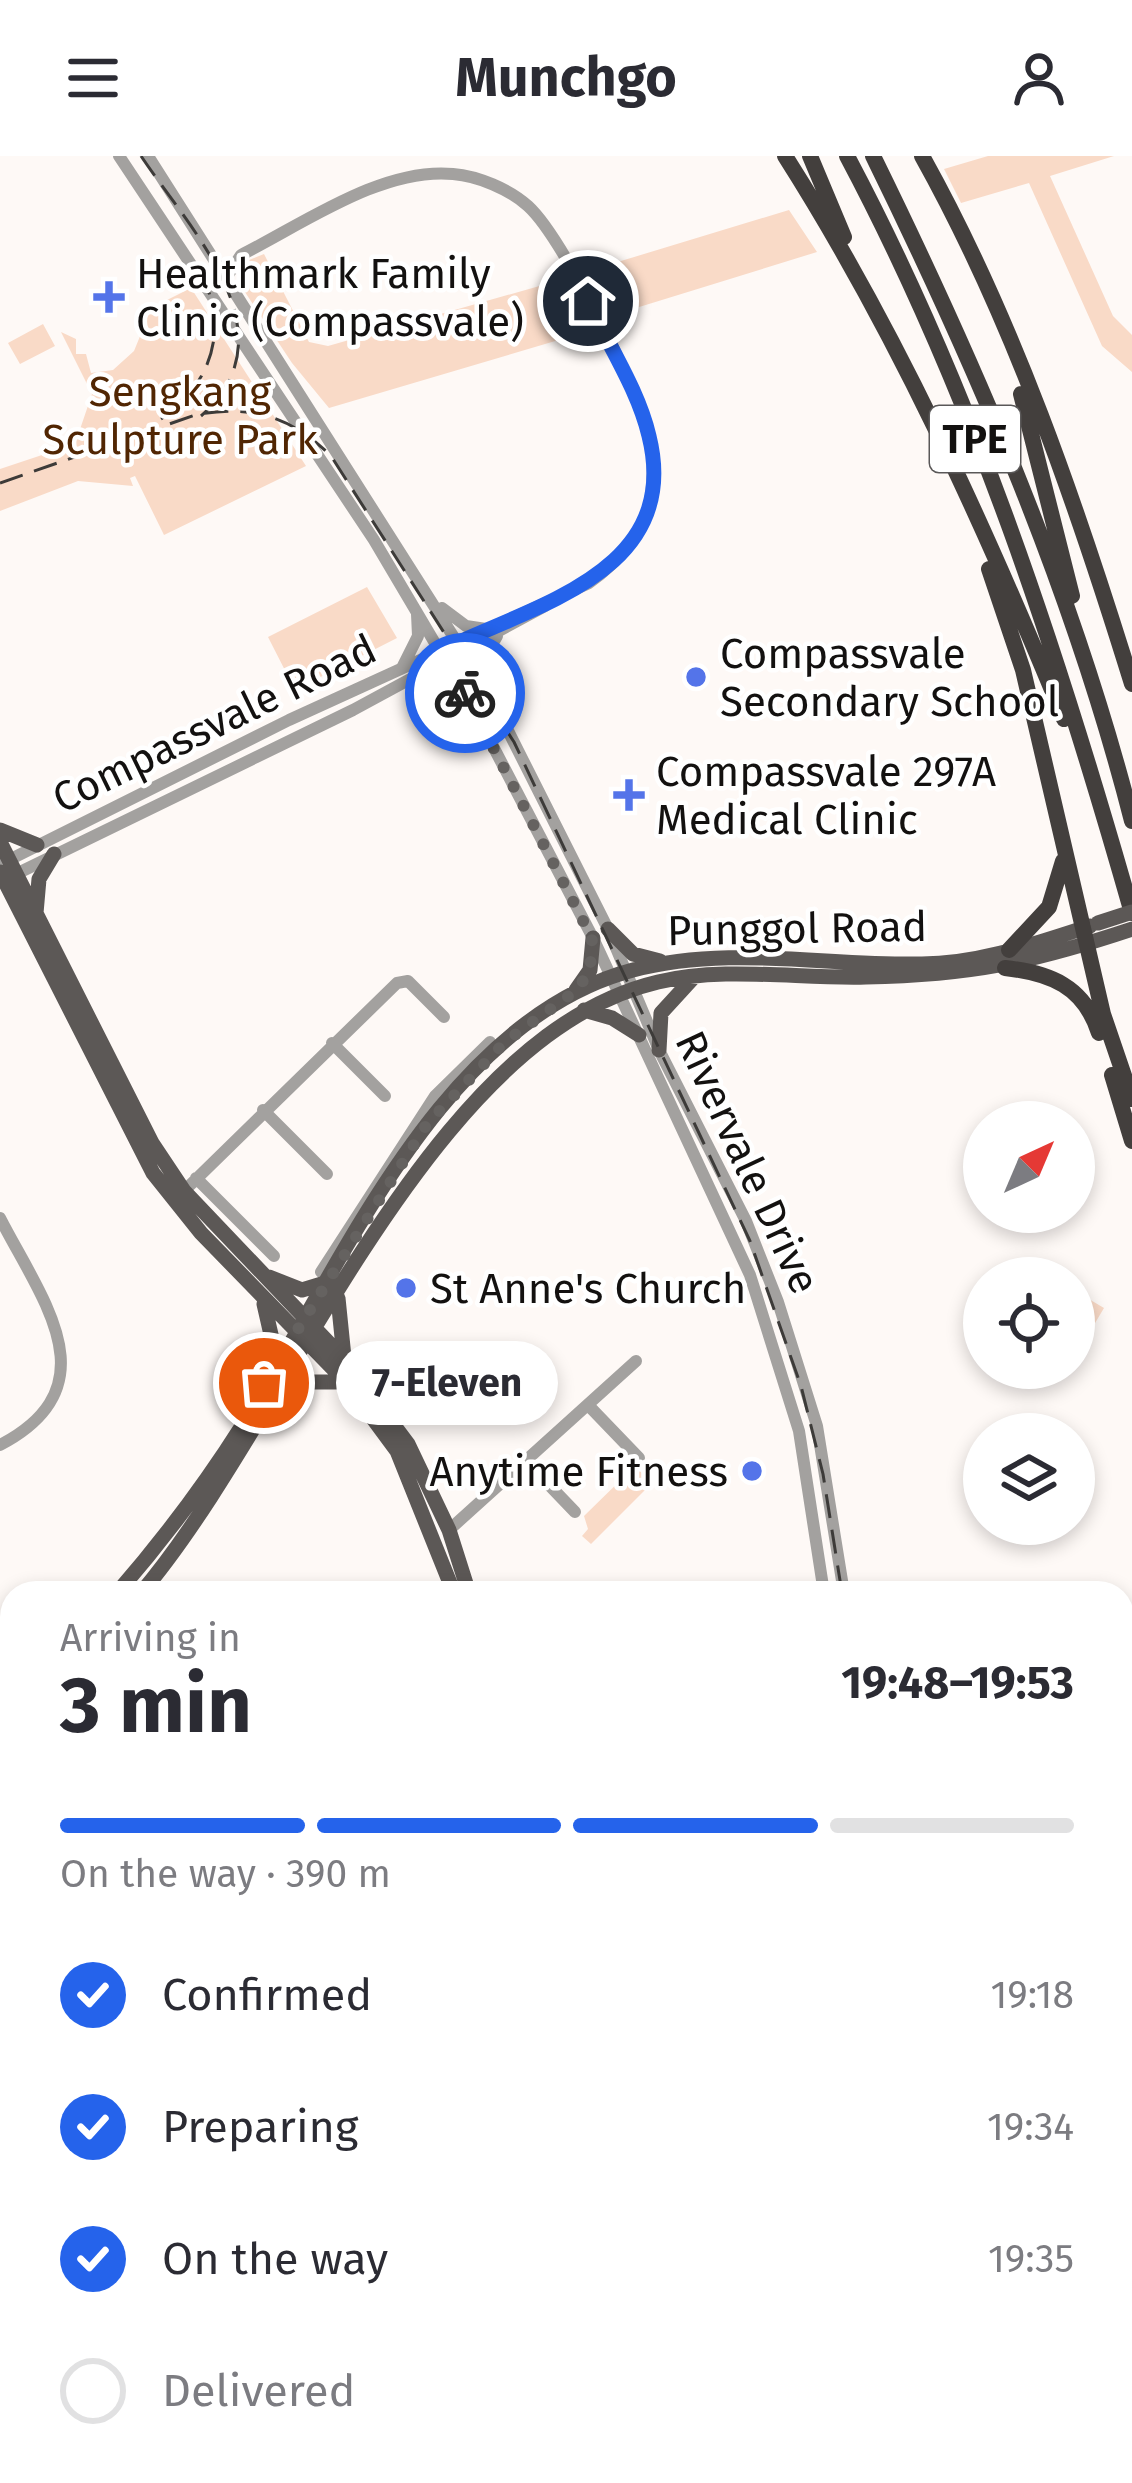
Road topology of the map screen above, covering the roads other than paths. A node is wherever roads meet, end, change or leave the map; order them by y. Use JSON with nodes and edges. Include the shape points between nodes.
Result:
{"nodes":[{"id":1,"x":119,"y":156,"type":"edge"},
{"id":2,"x":148,"y":156,"type":"edge"},
{"id":3,"x":785,"y":156,"type":"edge"},
{"id":4,"x":810,"y":156,"type":"edge"},
{"id":5,"x":847,"y":156,"type":"edge"},
{"id":6,"x":873,"y":156,"type":"edge"},
{"id":7,"x":922,"y":156,"type":"edge"},
{"id":8,"x":211,"y":254,"type":"junction"},
{"id":9,"x":226,"y":278,"type":"junction"},
{"id":10,"x":577,"y":279,"type":"junction"},
{"id":11,"x":860,"y":284,"type":"junction"},
{"id":12,"x":990,"y":302,"type":"junction"},
{"id":13,"x":964,"y":494,"type":"junction"},
{"id":14,"x":428,"y":594,"type":"junction"},
{"id":15,"x":417,"y":613,"type":"junction"},
{"id":16,"x":492,"y":632,"type":"junction"},
{"id":17,"x":461,"y":648,"type":"junction"},
{"id":18,"x":444,"y":657,"type":"junction"},
{"id":19,"x":400,"y":671,"type":"junction"},
{"id":20,"x":415,"y":679,"type":"junction"},
{"id":21,"x":1132,"y":684,"type":"edge"},
{"id":22,"x":488,"y":691,"type":"junction"},
{"id":23,"x":471,"y":704,"type":"junction"},
{"id":24,"x":1103,"y":708,"type":"junction"},
{"id":25,"x":1083,"y":750,"type":"junction"},
{"id":26,"x":1132,"y":821,"type":"edge"},
{"id":27,"x":0,"y":830,"type":"edge"},
{"id":28,"x":0,"y":842,"type":"edge"},
{"id":29,"x":37,"y":845,"type":"junction"},
{"id":30,"x":54,"y":854,"type":"junction"},
{"id":31,"x":1064,"y":854,"type":"junction"},
{"id":32,"x":5,"y":872,"type":"edge"},
{"id":33,"x":0,"y":904,"type":"edge"},
{"id":34,"x":1132,"y":913,"type":"edge"},
{"id":35,"x":31,"y":920,"type":"junction"},
{"id":36,"x":608,"y":929,"type":"junction"},
{"id":37,"x":1132,"y":929,"type":"edge"},
{"id":38,"x":1084,"y":936,"type":"junction"},
{"id":39,"x":592,"y":938,"type":"junction"},
{"id":40,"x":1007,"y":959,"type":"junction"},
{"id":41,"x":664,"y":962,"type":"junction"},
{"id":42,"x":694,"y":977,"type":"junction"},
{"id":43,"x":622,"y":983,"type":"junction"},
{"id":44,"x":559,"y":1002,"type":"junction"},
{"id":45,"x":584,"y":1010,"type":"junction"},
{"id":46,"x":444,"y":1017,"type":"dead end"},
{"id":47,"x":639,"y":1035,"type":"junction"},
{"id":48,"x":332,"y":1043,"type":"junction"},
{"id":49,"x":659,"y":1050,"type":"junction"},
{"id":50,"x":1107,"y":1058,"type":"junction"},
{"id":51,"x":1125,"y":1079,"type":"junction"},
{"id":52,"x":385,"y":1096,"type":"dead end"},
{"id":53,"x":1132,"y":1099,"type":"edge"},
{"id":54,"x":263,"y":1110,"type":"junction"},
{"id":55,"x":1132,"y":1141,"type":"edge"},
{"id":56,"x":327,"y":1174,"type":"dead end"},
{"id":57,"x":196,"y":1178,"type":"junction"},
{"id":58,"x":184,"y":1191,"type":"junction"},
{"id":59,"x":0,"y":1218,"type":"edge"},
{"id":60,"x":274,"y":1256,"type":"dead end"},
{"id":61,"x":261,"y":1273,"type":"junction"},
{"id":62,"x":329,"y":1282,"type":"junction"},
{"id":63,"x":261,"y":1296,"type":"junction"},
{"id":64,"x":305,"y":1331,"type":"junction"},
{"id":65,"x":345,"y":1360,"type":"junction"},
{"id":66,"x":636,"y":1361,"type":"dead end"},
{"id":67,"x":346,"y":1382,"type":"junction"},
{"id":68,"x":272,"y":1387,"type":"junction"},
{"id":69,"x":589,"y":1406,"type":"junction"},
{"id":70,"x":0,"y":1444,"type":"edge"},
{"id":71,"x":639,"y":1458,"type":"dead end"},
{"id":72,"x":528,"y":1463,"type":"junction"},
{"id":73,"x":575,"y":1512,"type":"dead end"},
{"id":74,"x":448,"y":1530,"type":"junction"},
{"id":75,"x":127,"y":1581,"type":"edge"},
{"id":76,"x":151,"y":1581,"type":"edge"},
{"id":77,"x":449,"y":1581,"type":"edge"},
{"id":78,"x":465,"y":1581,"type":"edge"},
{"id":79,"x":822,"y":1581,"type":"edge"},
{"id":80,"x":842,"y":1581,"type":"edge"}],
"edges":[{"from":1,"to":15,"type":"street"},
{"from":2,"to":8,"type":"street"},
{"from":3,"to":11,"type":"highway"},
{"from":4,"to":11,"type":"highway"},
{"from":5,"to":25,"type":"highway","number":"TPE","via":[[996,487]]},
{"from":6,"to":24,"type":"highway","number":"TPE","via":[[1010,452]]},
{"from":7,"to":12,"type":"highway"},
{"from":8,"to":9,"type":"street"},
{"from":8,"to":10,"type":"street","via":[[231,252],[400,172],[455,166],[530,200],[556,228]]},
{"from":9,"to":10,"type":"street","via":[[241,255],[340,206],[412,175],[445,173],[478,179],[527,206]]},
{"from":9,"to":14,"type":"street"},
{"from":10,"to":16,"type":"street","via":[[642,412],[652,494],[617,561]]},
{"from":11,"to":13,"type":"highway"},
{"from":12,"to":21,"type":"highway","via":[[1079,520]]},
{"from":12,"to":24,"type":"highway"},
{"from":13,"to":25,"type":"highway"},
{"from":13,"to":31,"type":"highway","via":[[1023,670]]},
{"from":14,"to":16,"type":"street","via":[[466,626]]},
{"from":14,"to":17,"type":"street"},
{"from":15,"to":18,"type":"street"},
{"from":15,"to":19,"type":"street","via":[[418,636]]},
{"from":16,"to":17,"type":"street","name":"Compassvale Road"},
{"from":16,"to":22,"type":"street"},
{"from":17,"to":18,"type":"street","name":"Compassvale Road"},
{"from":17,"to":22,"type":"street"},
{"from":18,"to":19,"type":"street","name":"Compassvale Road"},
{"from":18,"to":20,"type":"street","name":"Compassvale Road"},
{"from":18,"to":23,"type":"street"},
{"from":19,"to":29,"type":"street","name":"Compassvale Road"},
{"from":20,"to":23,"type":"street","via":[[441,682]]},
{"from":20,"to":30,"type":"street","name":"Compassvale Road"},
{"from":22,"to":36,"type":"street"},
{"from":23,"to":39,"type":"street"},
{"from":24,"to":26,"type":"highway","number":"TPE"},
{"from":25,"to":34,"type":"highway","number":"TPE"},
{"from":27,"to":29,"type":"main road"},
{"from":28,"to":32,"type":"main road"},
{"from":29,"to":32,"type":"street","name":"Compassvale Road"},
{"from":30,"to":32,"type":"street","name":"Compassvale Road"},
{"from":30,"to":35,"type":"main road"},
{"from":31,"to":38,"type":"highway"},
{"from":31,"to":40,"type":"highway","via":[[1049,907]]},
{"from":32,"to":35,"type":"main road"},
{"from":33,"to":35,"type":"main road"},
{"from":34,"to":38,"type":"main road","name":"Punggol Road","bridge":true},
{"from":35,"to":58,"type":"main road"},
{"from":35,"to":63,"type":"main road","via":[[153,1173]]},
{"from":36,"to":41,"type":"main road","via":[[633,954]]},
{"from":36,"to":43,"type":"street"},
{"from":37,"to":38,"type":"main road","name":"Punggol Road"},
{"from":38,"to":40,"type":"main road","name":"Punggol Road"},
{"from":38,"to":51,"type":"highway"},
{"from":39,"to":43,"type":"street"},
{"from":39,"to":44,"type":"main road","via":[[590,970]]},
{"from":40,"to":41,"type":"main road","name":"Punggol Road"},
{"from":40,"to":42,"type":"main road","name":"Punggol Road","via":[[917,976]]},
{"from":40,"to":50,"type":"highway","via":[[1070,986],[1095,1020]]},
{"from":41,"to":43,"type":"main road","name":"Punggol Road"},
{"from":42,"to":43,"type":"main road","name":"Punggol Road"},
{"from":42,"to":49,"type":"main road","via":[[662,1013]]},
{"from":43,"to":44,"type":"main road","name":"Punggol Road"},
{"from":43,"to":45,"type":"main road","name":"Punggol Road"},
{"from":43,"to":47,"type":"street","name":"Rivervale Drive"},
{"from":43,"to":49,"type":"street","name":"Rivervale Drive"},
{"from":44,"to":62,"type":"main road","name":"Punggol Road","via":[[487,1050],[439,1100],[340,1251]]},
{"from":45,"to":47,"type":"main road"},
{"from":45,"to":62,"type":"main road","name":"Punggol Road","via":[[459,1120]]},
{"from":46,"to":48,"type":"street","via":[[403,980]]},
{"from":47,"to":79,"type":"street","name":"Rivervale Drive","via":[[732,1229],[769,1331],[799,1430]]},
{"from":48,"to":52,"type":"street"},
{"from":48,"to":54,"type":"street"},
{"from":49,"to":80,"type":"street","name":"Rivervale Drive","via":[[778,1302],[817,1426]]},
{"from":50,"to":51,"type":"highway"},
{"from":50,"to":55,"type":"highway"},
{"from":51,"to":53,"type":"highway"},
{"from":54,"to":56,"type":"street"},
{"from":54,"to":57,"type":"street"},
{"from":57,"to":58,"type":"street"},
{"from":57,"to":60,"type":"street"},
{"from":58,"to":61,"type":"main road"},
{"from":59,"to":70,"type":"street","via":[[54,1324],[62,1359],[44,1415]]},
{"from":61,"to":62,"type":"main road","via":[[302,1290]]},
{"from":61,"to":64,"type":"main road"},
{"from":62,"to":64,"type":"main road","name":"Punggol Road"},
{"from":62,"to":65,"type":"main road"},
{"from":63,"to":64,"type":"main road"},
{"from":63,"to":68,"type":"main road"},
{"from":64,"to":65,"type":"main road"},
{"from":64,"to":67,"type":"main road"},
{"from":64,"to":68,"type":"main road","name":"Punggol Road"},
{"from":65,"to":74,"type":"main road","via":[[408,1444]]},
{"from":66,"to":69,"type":"street"},
{"from":67,"to":68,"type":"main road"},
{"from":67,"to":77,"type":"main road","via":[[397,1451]]},
{"from":68,"to":75,"type":"main road","name":"Punggol Road"},
{"from":68,"to":76,"type":"main road","name":"Punggol Road","via":[[182,1545]]},
{"from":69,"to":71,"type":"street"},
{"from":69,"to":72,"type":"street"},
{"from":72,"to":73,"type":"street"},
{"from":72,"to":74,"type":"street"},
{"from":74,"to":78,"type":"main road"}]}
